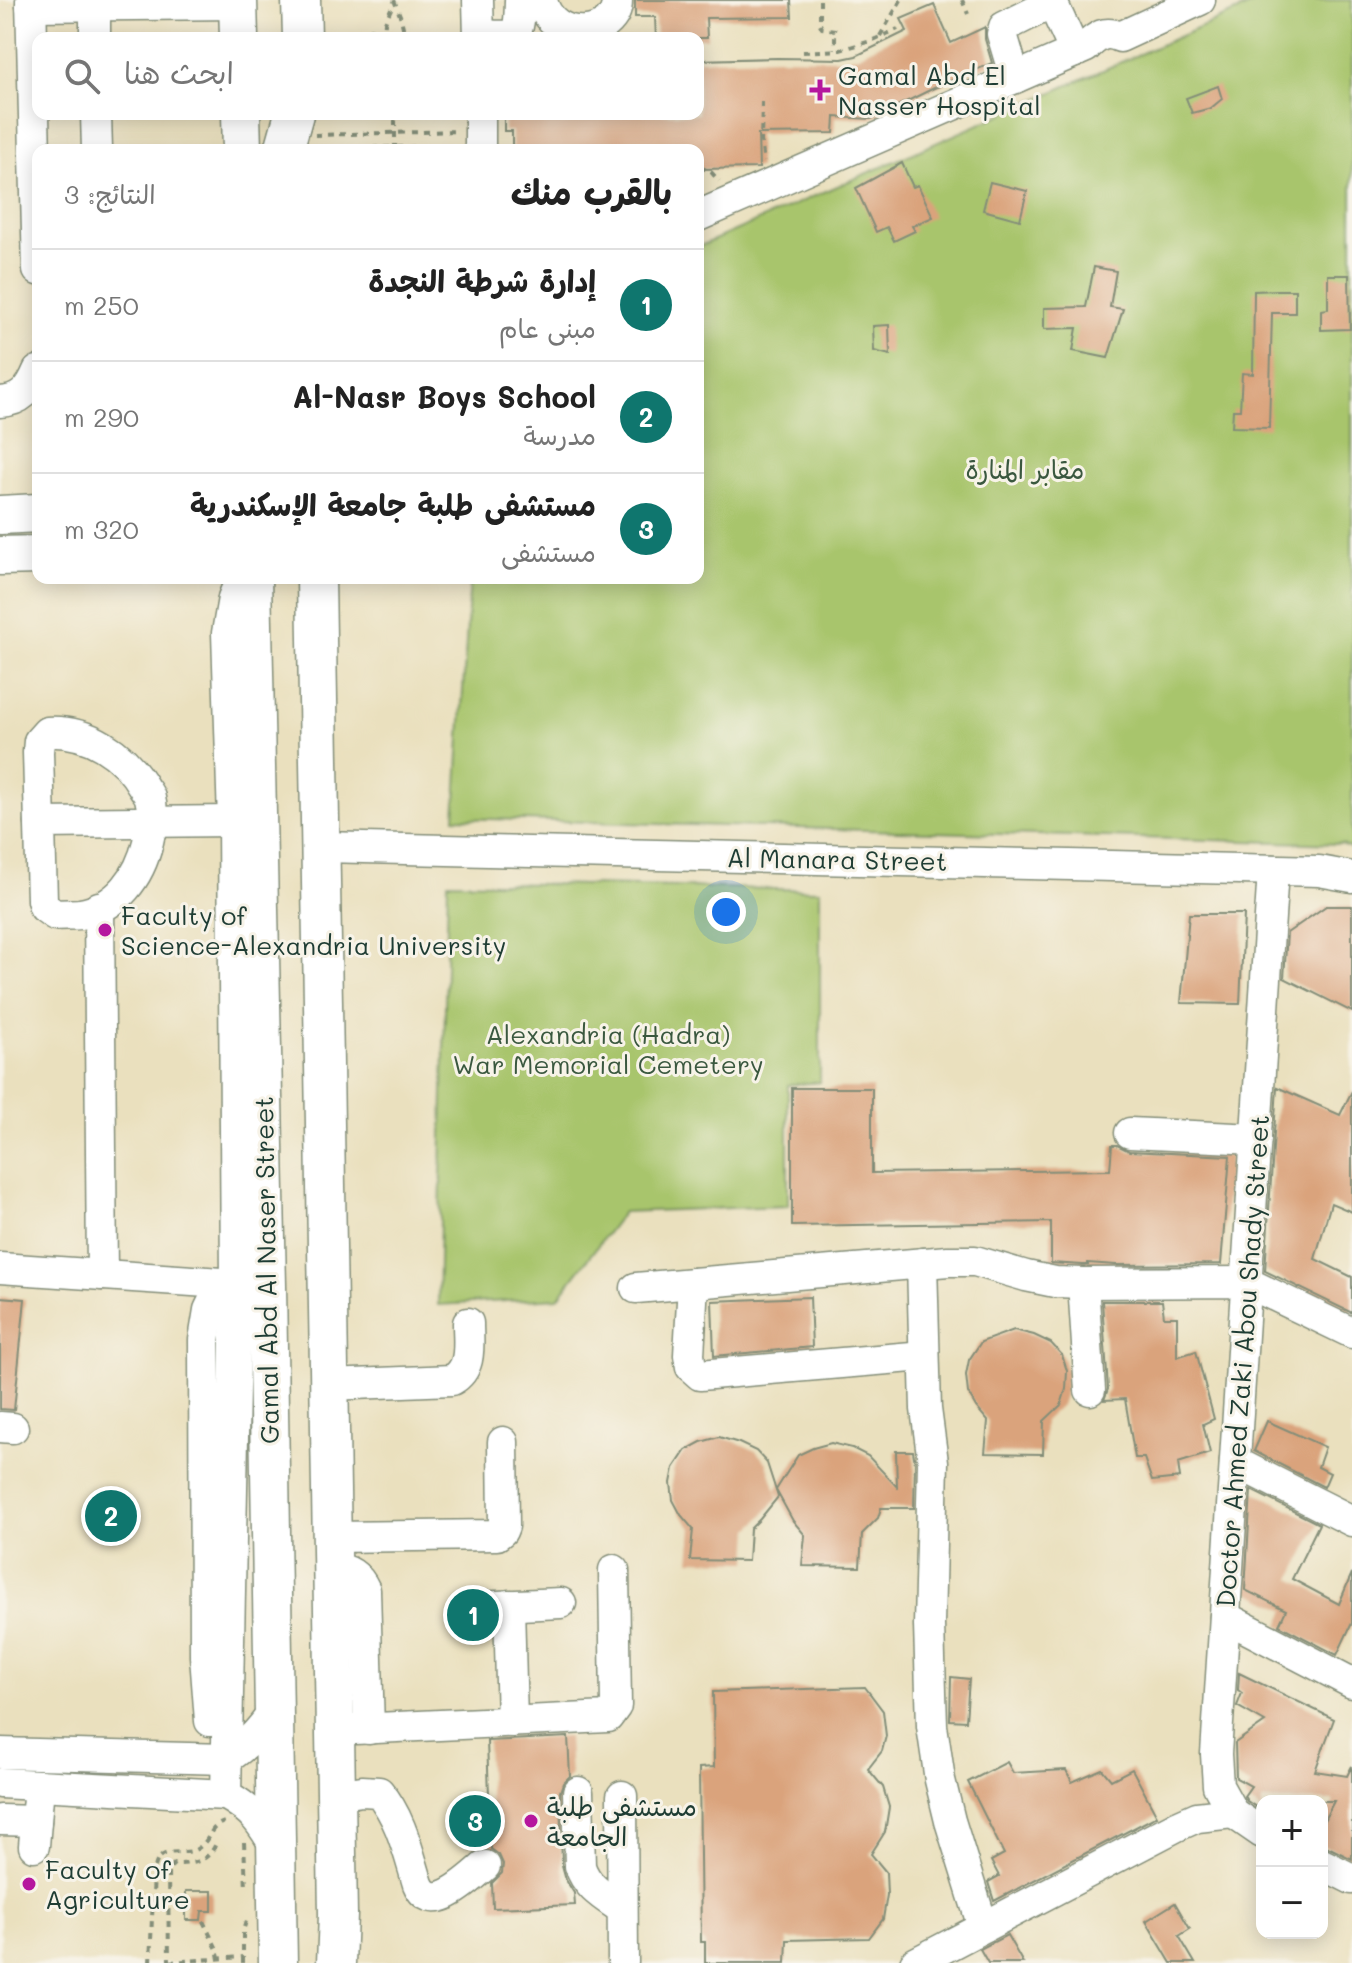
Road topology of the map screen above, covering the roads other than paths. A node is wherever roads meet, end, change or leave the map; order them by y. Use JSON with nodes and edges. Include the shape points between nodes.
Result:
{"nodes":[{"id":1,"x":301,"y":0,"type":"edge"},
{"id":2,"x":478,"y":0,"type":"edge"},
{"id":3,"x":520,"y":0,"type":"edge"},
{"id":4,"x":542,"y":0,"type":"edge"},
{"id":5,"x":617,"y":0,"type":"edge"},
{"id":6,"x":1200,"y":0,"type":"edge"},
{"id":7,"x":1051,"y":2,"type":"edge"},
{"id":8,"x":31,"y":3,"type":"edge"},
{"id":9,"x":95,"y":6,"type":"junction"},
{"id":10,"x":238,"y":14,"type":"edge"},
{"id":11,"x":95,"y":32,"type":"edge"},
{"id":12,"x":302,"y":32,"type":"edge"},
{"id":13,"x":479,"y":32,"type":"edge"},
{"id":14,"x":516,"y":32,"type":"edge"},
{"id":15,"x":32,"y":41,"type":"edge"},
{"id":16,"x":1080,"y":50,"type":"junction"},
{"id":17,"x":1015,"y":78,"type":"junction"},
{"id":18,"x":34,"y":120,"type":"edge"},
{"id":19,"x":96,"y":120,"type":"edge"},
{"id":20,"x":241,"y":120,"type":"edge"},
{"id":21,"x":35,"y":144,"type":"edge"},
{"id":22,"x":97,"y":144,"type":"edge"},
{"id":23,"x":242,"y":144,"type":"edge"},
{"id":24,"x":704,"y":213,"type":"edge"},
{"id":25,"x":32,"y":384,"type":"edge"},
{"id":26,"x":0,"y":402,"type":"edge"},
{"id":27,"x":32,"y":513,"type":"edge"},
{"id":28,"x":0,"y":515,"type":"edge"},
{"id":29,"x":32,"y":555,"type":"edge"},
{"id":30,"x":0,"y":556,"type":"edge"},
{"id":31,"x":239,"y":584,"type":"edge"},
{"id":32,"x":252,"y":584,"type":"edge"},
{"id":33,"x":290,"y":584,"type":"edge"},
{"id":34,"x":316,"y":584,"type":"edge"},
{"id":35,"x":152,"y":821,"type":"junction"},
{"id":36,"x":233,"y":821,"type":"junction"},
{"id":37,"x":40,"y":823,"type":"junction"},
{"id":38,"x":322,"y":847,"type":"junction"},
{"id":39,"x":1273,"y":870,"type":"junction"},
{"id":40,"x":1352,"y":877,"type":"edge"},
{"id":41,"x":99,"y":907,"type":"junction"},
{"id":42,"x":323,"y":957,"type":"junction"},
{"id":43,"x":1130,"y":1133,"type":"dead end"},
{"id":44,"x":1256,"y":1139,"type":"junction"},
{"id":45,"x":922,"y":1263,"type":"junction"},
{"id":46,"x":0,"y":1268,"type":"edge"},
{"id":47,"x":102,"y":1275,"type":"junction"},
{"id":48,"x":1246,"y":1282,"type":"junction"},
{"id":49,"x":693,"y":1283,"type":"junction"},
{"id":50,"x":1083,"y":1283,"type":"junction"},
{"id":51,"x":241,"y":1284,"type":"junction"},
{"id":52,"x":636,"y":1288,"type":"dead end"},
{"id":53,"x":468,"y":1323,"type":"dead end"},
{"id":54,"x":1352,"y":1333,"type":"edge"},
{"id":55,"x":924,"y":1356,"type":"junction"},
{"id":56,"x":329,"y":1385,"type":"junction"},
{"id":57,"x":1090,"y":1390,"type":"dead end"},
{"id":58,"x":503,"y":1442,"type":"dead end"},
{"id":59,"x":1235,"y":1462,"type":"junction"},
{"id":60,"x":1352,"y":1521,"type":"edge"},
{"id":61,"x":271,"y":1537,"type":"junction"},
{"id":62,"x":332,"y":1562,"type":"junction"},
{"id":63,"x":614,"y":1570,"type":"dead end"},
{"id":64,"x":272,"y":1582,"type":"junction"},
{"id":65,"x":561,"y":1603,"type":"dead end"},
{"id":66,"x":509,"y":1605,"type":"junction"},
{"id":67,"x":475,"y":1607,"type":"dead end"},
{"id":68,"x":1225,"y":1617,"type":"junction"},
{"id":69,"x":1352,"y":1683,"type":"edge"},
{"id":70,"x":274,"y":1711,"type":"junction"},
{"id":71,"x":512,"y":1722,"type":"junction"},
{"id":72,"x":351,"y":1729,"type":"junction"},
{"id":73,"x":0,"y":1753,"type":"edge"},
{"id":74,"x":58,"y":1756,"type":"junction"},
{"id":75,"x":226,"y":1756,"type":"junction"},
{"id":76,"x":0,"y":1783,"type":"edge"},
{"id":77,"x":49,"y":1786,"type":"junction"},
{"id":78,"x":578,"y":1792,"type":"dead end"},
{"id":79,"x":335,"y":1795,"type":"junction"},
{"id":80,"x":622,"y":1796,"type":"dead end"},
{"id":81,"x":230,"y":1809,"type":"junction"},
{"id":82,"x":1233,"y":1813,"type":"junction"},
{"id":83,"x":0,"y":1820,"type":"edge"},
{"id":84,"x":1256,"y":1829,"type":"edge"},
{"id":85,"x":277,"y":1850,"type":"junction"},
{"id":86,"x":485,"y":1866,"type":"dead end"},
{"id":87,"x":1328,"y":1867,"type":"edge"},
{"id":88,"x":1352,"y":1879,"type":"edge"},
{"id":89,"x":622,"y":1909,"type":"junction"},
{"id":90,"x":983,"y":1927,"type":"junction"},
{"id":91,"x":255,"y":1961,"type":"edge"},
{"id":92,"x":336,"y":1963,"type":"edge"},
{"id":93,"x":623,"y":1963,"type":"edge"},
{"id":94,"x":915,"y":1963,"type":"edge"}],
"edges":[{"from":1,"to":12,"type":"main road"},
{"from":2,"to":13,"type":"street"},
{"from":3,"to":14,"type":"street"},
{"from":4,"to":5,"type":"street","via":[[559,26],[585,32],[610,19]]},
{"from":6,"to":16,"type":"street","via":[[1120,37],[1108,52]]},
{"from":7,"to":16,"type":"street"},
{"from":7,"to":17,"type":"street","via":[[1004,27]]},
{"from":8,"to":9,"type":"street"},
{"from":8,"to":15,"type":"street"},
{"from":9,"to":10,"type":"street"},
{"from":9,"to":11,"type":"street"},
{"from":16,"to":17,"type":"street"},
{"from":17,"to":24,"type":"street"},
{"from":18,"to":21,"type":"street"},
{"from":19,"to":22,"type":"street"},
{"from":20,"to":23,"type":"main road"},
{"from":25,"to":26,"type":"street","via":[[24,395]]},
{"from":27,"to":28,"type":"main road"},
{"from":29,"to":30,"type":"main road"},
{"from":31,"to":36,"type":"street","via":[[227,633]]},
{"from":32,"to":51,"type":"main road","name":"Gamal Abd Al Naser Street"},
{"from":33,"to":42,"type":"main road","via":[[301,889]]},
{"from":34,"to":38,"type":"main road"},
{"from":35,"to":36,"type":"street"},
{"from":35,"to":37,"type":"street"},
{"from":35,"to":37,"type":"street","via":[[150,799],[135,772],[114,752],[88,738],[47,732],[39,741]]},
{"from":35,"to":41,"type":"street","via":[[143,863],[128,886]]},
{"from":36,"to":51,"type":"street"},
{"from":37,"to":41,"type":"street","via":[[44,907],[55,915]]},
{"from":38,"to":39,"type":"street","name":"Al Manara Street"},
{"from":38,"to":42,"type":"main road"},
{"from":39,"to":40,"type":"street","name":"Al Manara Street"},
{"from":39,"to":44,"type":"street","name":"Doctor Ahmed Zaki Abou Shady Street"},
{"from":41,"to":47,"type":"street"},
{"from":42,"to":56,"type":"main road"},
{"from":43,"to":44,"type":"street"},
{"from":44,"to":48,"type":"street","name":"Doctor Ahmed Zaki Abou Shady Street"},
{"from":45,"to":49,"type":"street"},
{"from":45,"to":50,"type":"street","via":[[975,1261],[1055,1282]]},
{"from":45,"to":55,"type":"street"},
{"from":46,"to":47,"type":"street"},
{"from":47,"to":51,"type":"street"},
{"from":48,"to":50,"type":"street"},
{"from":48,"to":54,"type":"street"},
{"from":48,"to":59,"type":"street","name":"Doctor Ahmed Zaki Abou Shady Street"},
{"from":49,"to":52,"type":"street"},
{"from":49,"to":55,"type":"street","via":[[689,1355],[691,1367],[700,1375]]},
{"from":50,"to":57,"type":"street"},
{"from":51,"to":61,"type":"main road","name":"Gamal Abd Al Naser Street"},
{"from":51,"to":75,"type":"street","via":[[209,1310],[204,1340],[205,1656],[211,1728]]},
{"from":53,"to":56,"type":"street","via":[[467,1366],[452,1380]]},
{"from":55,"to":90,"type":"street","via":[[933,1462],[932,1726],[950,1821]]},
{"from":56,"to":62,"type":"main road"},
{"from":58,"to":62,"type":"street","via":[[504,1526],[497,1535]]},
{"from":59,"to":60,"type":"street"},
{"from":59,"to":68,"type":"street","name":"Doctor Ahmed Zaki Abou Shady Street"},
{"from":61,"to":62,"type":"main road"},
{"from":61,"to":64,"type":"main road","name":"Gamal Abd Al Naser Street"},
{"from":62,"to":64,"type":"main road"},
{"from":62,"to":72,"type":"main road"},
{"from":63,"to":71,"type":"street","via":[[614,1710],[608,1717]]},
{"from":64,"to":70,"type":"main road","name":"Gamal Abd Al Naser Street"},
{"from":65,"to":66,"type":"street"},
{"from":66,"to":67,"type":"street"},
{"from":66,"to":71,"type":"street"},
{"from":68,"to":69,"type":"street"},
{"from":68,"to":82,"type":"street","name":"Doctor Ahmed Zaki Abou Shady Street","via":[[1216,1754],[1218,1786]]},
{"from":70,"to":75,"type":"street","via":[[255,1737]]},
{"from":70,"to":85,"type":"main road","name":"Gamal Abd Al Naser Street"},
{"from":71,"to":72,"type":"street"},
{"from":72,"to":79,"type":"main road"},
{"from":73,"to":74,"type":"street"},
{"from":74,"to":75,"type":"street"},
{"from":74,"to":77,"type":"street"},
{"from":75,"to":81,"type":"street"},
{"from":76,"to":77,"type":"street"},
{"from":77,"to":81,"type":"street"},
{"from":77,"to":83,"type":"street","via":[[35,1833]]},
{"from":78,"to":89,"type":"street","via":[[583,1877]]},
{"from":79,"to":86,"type":"street","via":[[379,1792],[398,1819],[418,1884],[428,1895],[450,1894]]},
{"from":79,"to":92,"type":"main road"},
{"from":80,"to":89,"type":"street"},
{"from":81,"to":85,"type":"street","via":[[242,1804],[254,1814]]},
{"from":82,"to":84,"type":"street"},
{"from":82,"to":90,"type":"street","via":[[1197,1817],[1177,1826]]},
{"from":85,"to":91,"type":"main road","name":"Gamal Abd Al Naser Street"},
{"from":87,"to":88,"type":"street"},
{"from":89,"to":93,"type":"street"},
{"from":90,"to":94,"type":"street"}]}
